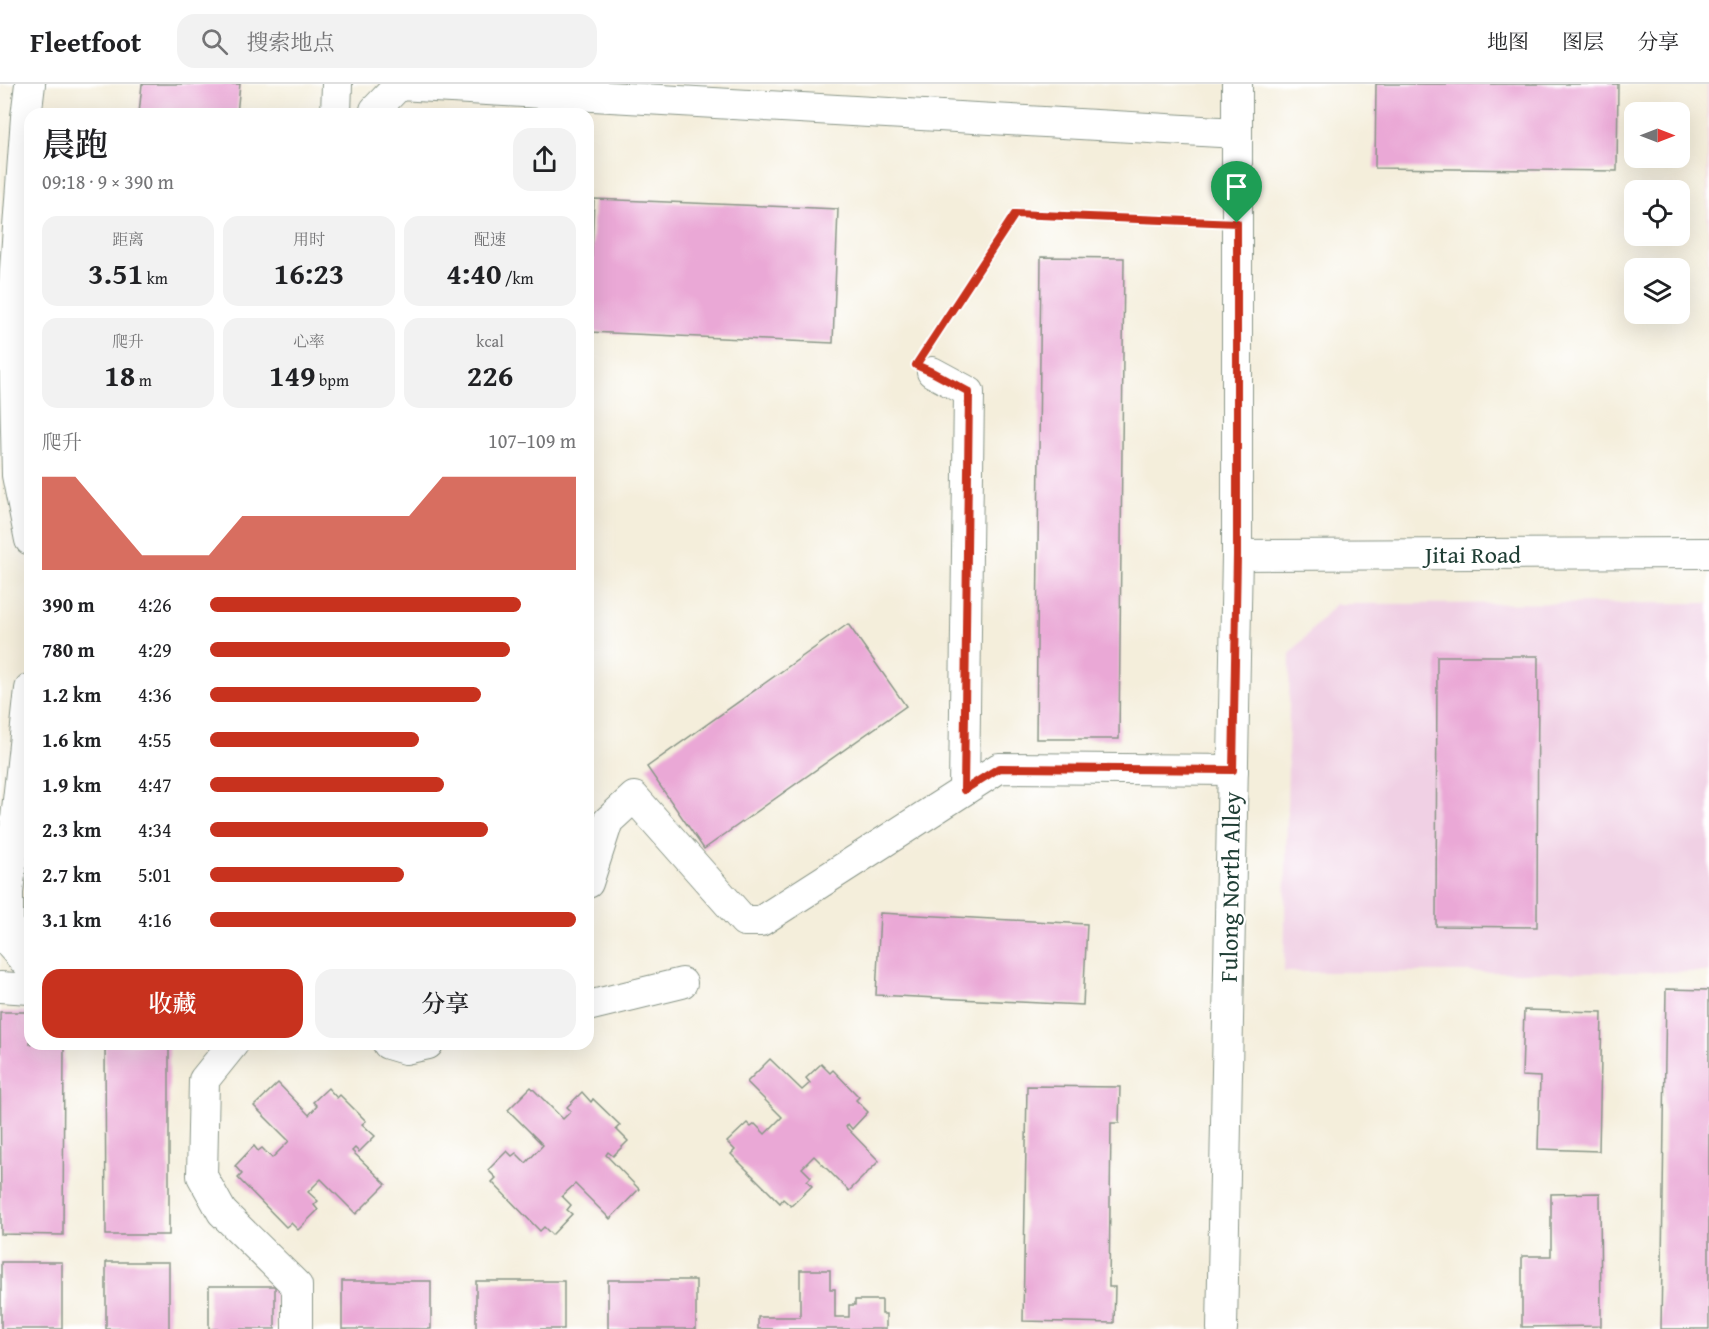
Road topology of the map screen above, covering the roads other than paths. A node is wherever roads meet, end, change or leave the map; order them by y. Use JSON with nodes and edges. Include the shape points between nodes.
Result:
{"nodes":[{"id":1,"x":30,"y":84,"type":"edge"},
{"id":2,"x":337,"y":84,"type":"edge"},
{"id":3,"x":1238,"y":84,"type":"edge"},
{"id":4,"x":27,"y":108,"type":"edge"},
{"id":5,"x":336,"y":108,"type":"edge"},
{"id":6,"x":377,"y":108,"type":"edge"},
{"id":7,"x":1237,"y":133,"type":"junction"},
{"id":8,"x":24,"y":145,"type":"edge"},
{"id":9,"x":932,"y":372,"type":"road end"},
{"id":10,"x":9,"y":488,"type":"edge"},
{"id":11,"x":24,"y":525,"type":"edge"},
{"id":12,"x":1709,"y":553,"type":"edge"},
{"id":13,"x":1237,"y":555,"type":"junction"},
{"id":14,"x":24,"y":745,"type":"edge"},
{"id":15,"x":965,"y":748,"type":"junction"},
{"id":16,"x":999,"y":768,"type":"junction"},
{"id":17,"x":1233,"y":770,"type":"junction"},
{"id":18,"x":964,"y":790,"type":"junction"},
{"id":19,"x":594,"y":864,"type":"edge"},
{"id":20,"x":24,"y":960,"type":"edge"},
{"id":21,"x":682,"y":983,"type":"dead end"},
{"id":22,"x":0,"y":987,"type":"edge"},
{"id":23,"x":24,"y":989,"type":"edge"},
{"id":24,"x":594,"y":1005,"type":"edge"},
{"id":25,"x":228,"y":1050,"type":"edge"},
{"id":26,"x":297,"y":1329,"type":"edge"},
{"id":27,"x":1222,"y":1329,"type":"edge"}],
"edges":[{"from":1,"to":4,"type":"street"},
{"from":2,"to":5,"type":"street"},
{"from":3,"to":7,"type":"street","name":"Fulong North Alley"},
{"from":6,"to":7,"type":"street","via":[[399,85]]},
{"from":7,"to":13,"type":"street","name":"Fulong North Alley"},
{"from":8,"to":10,"type":"street","via":[[13,297],[16,475]]},
{"from":9,"to":15,"type":"street","via":[[969,392]]},
{"from":10,"to":11,"type":"street"},
{"from":12,"to":13,"type":"street","name":"Jitai Road"},
{"from":13,"to":17,"type":"street","name":"Fulong North Alley"},
{"from":14,"to":20,"type":"street","via":[[8,893],[8,942]]},
{"from":15,"to":16,"type":"street"},
{"from":15,"to":18,"type":"street"},
{"from":16,"to":17,"type":"street"},
{"from":16,"to":18,"type":"street"},
{"from":17,"to":27,"type":"street","name":"Fulong North Alley"},
{"from":18,"to":19,"type":"street","via":[[761,921],[744,921],[634,797],[608,821]]},
{"from":21,"to":24,"type":"street"},
{"from":22,"to":23,"type":"street"},
{"from":25,"to":26,"type":"street","via":[[204,1080],[202,1176],[222,1212],[297,1286]]}]}
